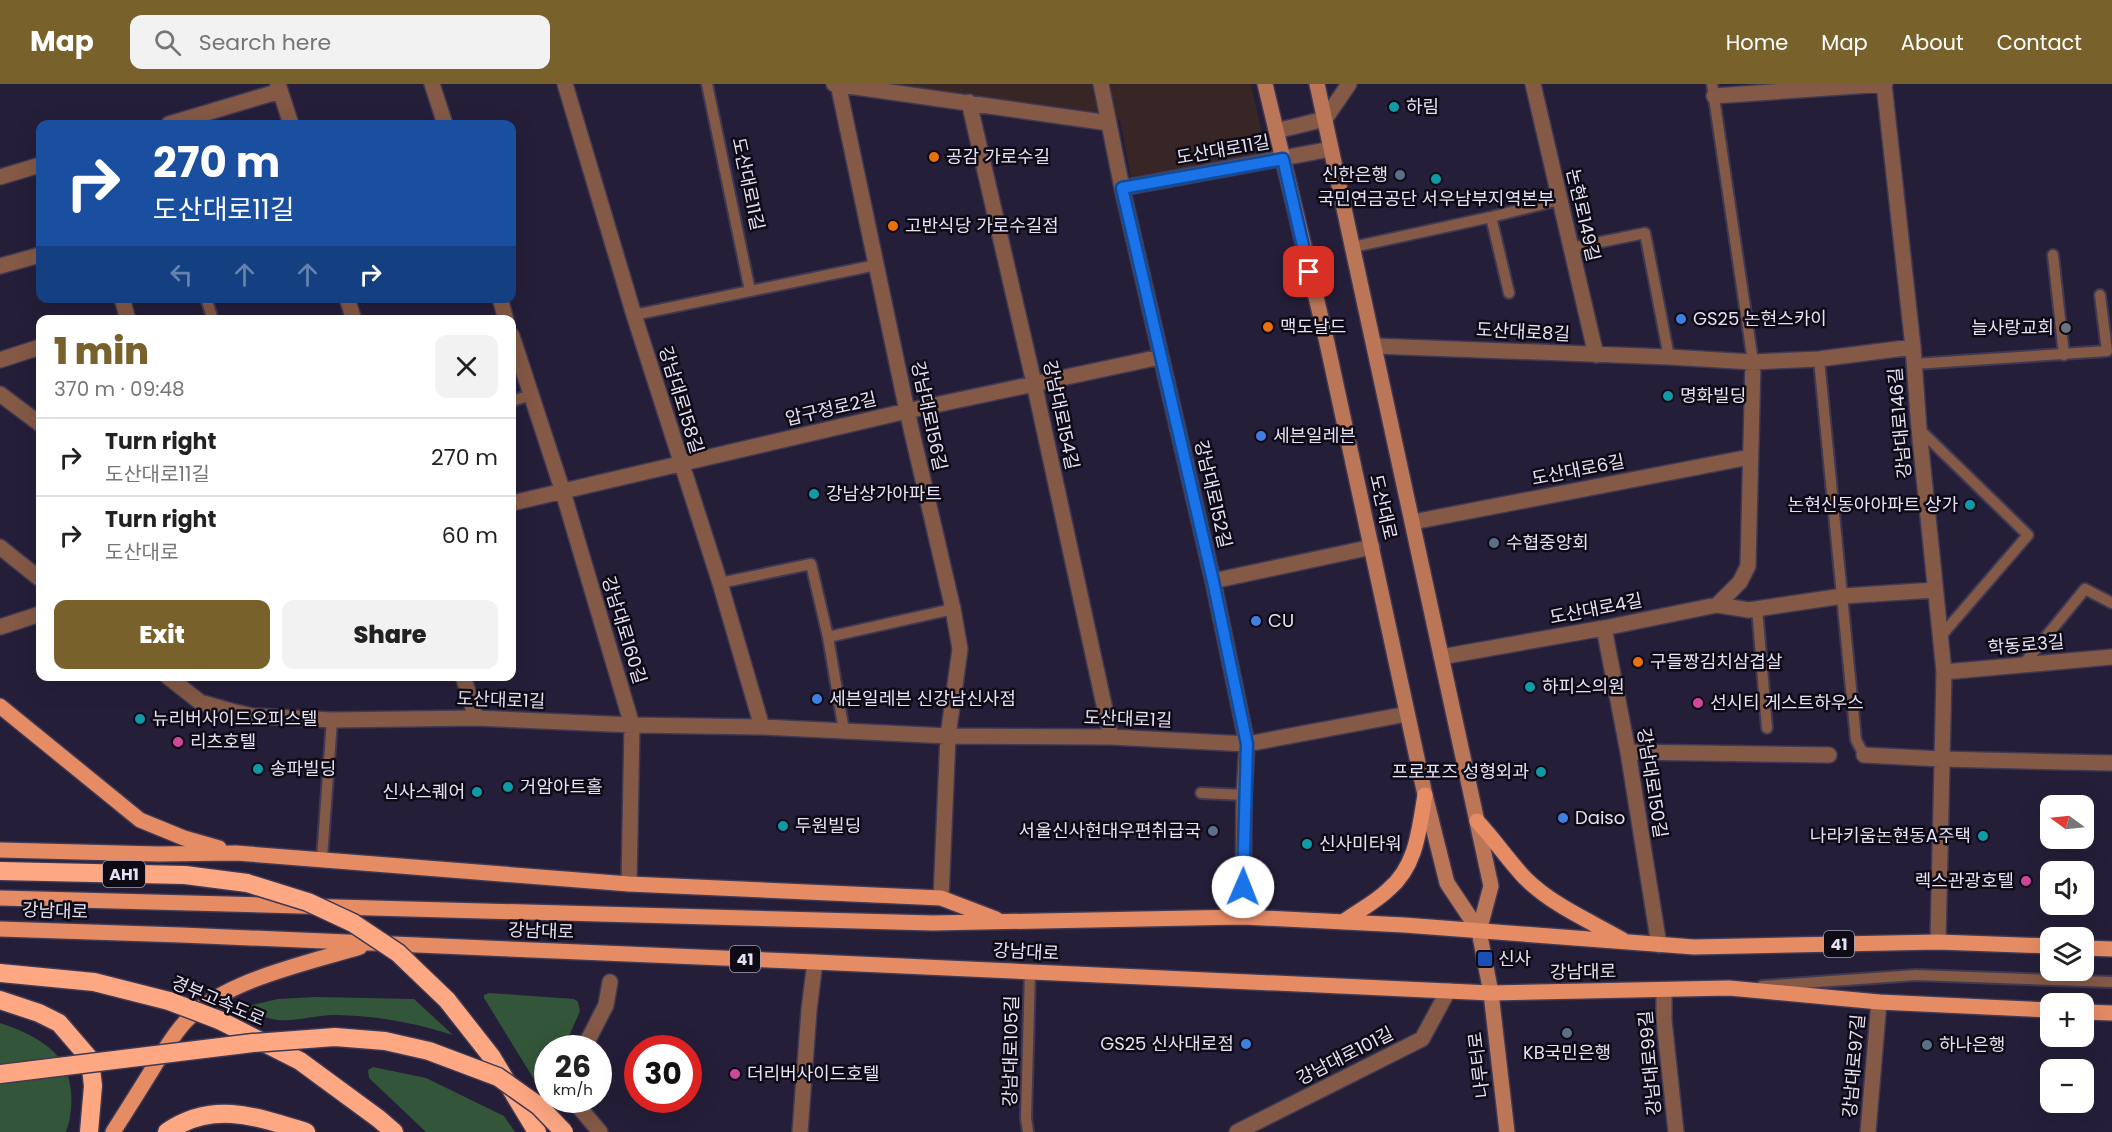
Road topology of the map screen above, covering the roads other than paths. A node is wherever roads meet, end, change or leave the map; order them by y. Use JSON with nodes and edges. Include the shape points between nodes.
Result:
{"nodes":[{"id":1,"x":432,"y":84,"type":"edge"},
{"id":2,"x":565,"y":84,"type":"edge"},
{"id":3,"x":707,"y":84,"type":"edge"},
{"id":4,"x":834,"y":84,"type":"edge"},
{"id":5,"x":838,"y":84,"type":"edge"},
{"id":6,"x":1101,"y":84,"type":"edge"},
{"id":7,"x":1265,"y":84,"type":"edge"},
{"id":8,"x":1317,"y":84,"type":"edge"},
{"id":9,"x":1349,"y":84,"type":"edge"},
{"id":10,"x":1533,"y":84,"type":"edge"},
{"id":11,"x":1885,"y":84,"type":"edge"},
{"id":12,"x":279,"y":88,"type":"edge"},
{"id":13,"x":1713,"y":90,"type":"edge"},
{"id":14,"x":969,"y":102,"type":"junction"},
{"id":15,"x":1325,"y":118,"type":"junction"},
{"id":16,"x":181,"y":120,"type":"edge"},
{"id":17,"x":290,"y":120,"type":"edge"},
{"id":18,"x":444,"y":120,"type":"edge"},
{"id":19,"x":1109,"y":123,"type":"junction"},
{"id":20,"x":1276,"y":131,"type":"junction"},
{"id":21,"x":1331,"y":149,"type":"junction"},
{"id":22,"x":1283,"y":159,"type":"junction"},
{"id":23,"x":36,"y":166,"type":"edge"},
{"id":24,"x":0,"y":177,"type":"edge"},
{"id":25,"x":1122,"y":188,"type":"junction"},
{"id":26,"x":1559,"y":200,"type":"junction"},
{"id":27,"x":1491,"y":217,"type":"junction"},
{"id":28,"x":1353,"y":247,"type":"junction"},
{"id":29,"x":1571,"y":248,"type":"junction"},
{"id":30,"x":2053,"y":255,"type":"dead end"},
{"id":31,"x":36,"y":256,"type":"edge"},
{"id":32,"x":876,"y":265,"type":"junction"},
{"id":33,"x":0,"y":266,"type":"edge"},
{"id":34,"x":750,"y":291,"type":"junction"},
{"id":35,"x":1509,"y":292,"type":"dead end"},
{"id":36,"x":2100,"y":295,"type":"dead end"},
{"id":37,"x":634,"y":315,"type":"junction"},
{"id":38,"x":1375,"y":346,"type":"junction"},
{"id":39,"x":1913,"y":347,"type":"junction"},
{"id":40,"x":516,"y":348,"type":"edge"},
{"id":41,"x":36,"y":349,"type":"edge"},
{"id":42,"x":2109,"y":351,"type":"edge"},
{"id":43,"x":1596,"y":355,"type":"junction"},
{"id":44,"x":2064,"y":355,"type":"junction"},
{"id":45,"x":1161,"y":357,"type":"junction"},
{"id":46,"x":1670,"y":357,"type":"junction"},
{"id":47,"x":1819,"y":359,"type":"junction"},
{"id":48,"x":0,"y":360,"type":"edge"},
{"id":49,"x":1753,"y":362,"type":"junction"},
{"id":50,"x":1914,"y":364,"type":"junction"},
{"id":51,"x":1034,"y":383,"type":"junction"},
{"id":52,"x":0,"y":394,"type":"edge"},
{"id":53,"x":531,"y":395,"type":"junction"},
{"id":54,"x":516,"y":400,"type":"edge"},
{"id":55,"x":907,"y":411,"type":"junction"},
{"id":56,"x":36,"y":421,"type":"edge"},
{"id":57,"x":1919,"y":429,"type":"junction"},
{"id":58,"x":1750,"y":457,"type":"junction"},
{"id":59,"x":681,"y":465,"type":"junction"},
{"id":60,"x":562,"y":492,"type":"junction"},
{"id":61,"x":516,"y":501,"type":"edge"},
{"id":62,"x":1413,"y":522,"type":"junction"},
{"id":63,"x":0,"y":547,"type":"edge"},
{"id":64,"x":1372,"y":547,"type":"junction"},
{"id":65,"x":36,"y":576,"type":"edge"},
{"id":66,"x":1213,"y":581,"type":"junction"},
{"id":67,"x":720,"y":583,"type":"junction"},
{"id":68,"x":1935,"y":590,"type":"junction"},
{"id":69,"x":1843,"y":596,"type":"junction"},
{"id":70,"x":2112,"y":603,"type":"edge"},
{"id":71,"x":1718,"y":605,"type":"junction"},
{"id":72,"x":1757,"y":608,"type":"junction"},
{"id":73,"x":953,"y":609,"type":"junction"},
{"id":74,"x":36,"y":615,"type":"edge"},
{"id":75,"x":0,"y":627,"type":"edge"},
{"id":76,"x":1604,"y":628,"type":"junction"},
{"id":77,"x":1941,"y":636,"type":"junction"},
{"id":78,"x":828,"y":637,"type":"junction"},
{"id":79,"x":1441,"y":657,"type":"junction"},
{"id":80,"x":2112,"y":657,"type":"edge"},
{"id":81,"x":2022,"y":666,"type":"junction"},
{"id":82,"x":1944,"y":672,"type":"junction"},
{"id":83,"x":173,"y":681,"type":"edge"},
{"id":84,"x":465,"y":681,"type":"edge"},
{"id":85,"x":0,"y":706,"type":"edge"},
{"id":86,"x":1407,"y":714,"type":"junction"},
{"id":87,"x":476,"y":718,"type":"junction"},
{"id":88,"x":332,"y":720,"type":"junction"},
{"id":89,"x":632,"y":725,"type":"junction"},
{"id":90,"x":762,"y":727,"type":"junction"},
{"id":91,"x":1767,"y":728,"type":"dead end"},
{"id":92,"x":844,"y":731,"type":"junction"},
{"id":93,"x":948,"y":736,"type":"junction"},
{"id":94,"x":1111,"y":737,"type":"junction"},
{"id":95,"x":1247,"y":744,"type":"junction"},
{"id":96,"x":1628,"y":752,"type":"junction"},
{"id":97,"x":1829,"y":755,"type":"dead end"},
{"id":98,"x":1864,"y":755,"type":"joint"},
{"id":99,"x":1941,"y":759,"type":"junction"},
{"id":100,"x":2112,"y":763,"type":"edge"},
{"id":101,"x":1201,"y":793,"type":"dead end"},
{"id":102,"x":1244,"y":795,"type":"junction"},
{"id":103,"x":1425,"y":795,"type":"junction"},
{"id":104,"x":1477,"y":822,"type":"junction"},
{"id":105,"x":0,"y":850,"type":"edge"},
{"id":106,"x":236,"y":853,"type":"junction"},
{"id":107,"x":322,"y":858,"type":"junction"},
{"id":108,"x":0,"y":871,"type":"edge"},
{"id":109,"x":629,"y":884,"type":"junction"},
{"id":110,"x":0,"y":898,"type":"edge"},
{"id":111,"x":941,"y":898,"type":"junction"},
{"id":112,"x":1244,"y":917,"type":"junction"},
{"id":113,"x":1005,"y":922,"type":"junction"},
{"id":114,"x":1343,"y":922,"type":"junction"},
{"id":115,"x":0,"y":929,"type":"edge"},
{"id":116,"x":1479,"y":931,"type":"junction"},
{"id":117,"x":1628,"y":942,"type":"junction"},
{"id":118,"x":1938,"y":942,"type":"junction"},
{"id":119,"x":372,"y":943,"type":"junction"},
{"id":120,"x":1659,"y":945,"type":"junction"},
{"id":121,"x":2040,"y":946,"type":"edge"},
{"id":122,"x":2094,"y":948,"type":"edge"},
{"id":123,"x":2112,"y":949,"type":"edge"},
{"id":124,"x":815,"y":962,"type":"junction"},
{"id":125,"x":1030,"y":971,"type":"junction"},
{"id":126,"x":0,"y":973,"type":"edge"},
{"id":127,"x":610,"y":982,"type":"dead end"},
{"id":128,"x":2112,"y":982,"type":"edge"},
{"id":129,"x":1729,"y":988,"type":"junction"},
{"id":130,"x":1664,"y":990,"type":"junction"},
{"id":131,"x":1448,"y":991,"type":"junction"},
{"id":132,"x":1491,"y":993,"type":"junction"},
{"id":133,"x":0,"y":1000,"type":"edge"},
{"id":134,"x":1879,"y":1002,"type":"junction"},
{"id":135,"x":2040,"y":1010,"type":"edge"},
{"id":136,"x":2094,"y":1012,"type":"edge"},
{"id":137,"x":2112,"y":1013,"type":"edge"},
{"id":138,"x":591,"y":1035,"type":"edge"},
{"id":139,"x":0,"y":1074,"type":"edge"},
{"id":140,"x":584,"y":1113,"type":"edge"},
{"id":141,"x":89,"y":1132,"type":"edge"},
{"id":142,"x":113,"y":1132,"type":"edge"},
{"id":143,"x":167,"y":1132,"type":"edge"},
{"id":144,"x":306,"y":1132,"type":"edge"},
{"id":145,"x":394,"y":1132,"type":"edge"},
{"id":146,"x":537,"y":1132,"type":"edge"},
{"id":147,"x":564,"y":1132,"type":"edge"},
{"id":148,"x":600,"y":1132,"type":"edge"},
{"id":149,"x":800,"y":1132,"type":"edge"},
{"id":150,"x":1028,"y":1132,"type":"edge"},
{"id":151,"x":1237,"y":1132,"type":"edge"},
{"id":152,"x":1507,"y":1132,"type":"edge"},
{"id":153,"x":1676,"y":1132,"type":"edge"},
{"id":154,"x":1868,"y":1132,"type":"edge"}],
"edges":[{"from":1,"to":18,"type":"street"},
{"from":2,"to":37,"type":"street","name":"강남대로158길"},
{"from":3,"to":34,"type":"lane","name":"도산대로11길"},
{"from":4,"to":5,"type":"street"},
{"from":5,"to":14,"type":"street"},
{"from":5,"to":32,"type":"street","name":"강남대로156길"},
{"from":6,"to":19,"type":"street","name":"강남대로152길"},
{"from":7,"to":20,"type":"main road","name":"도산대로"},
{"from":8,"to":15,"type":"main road","name":"도산대로"},
{"from":9,"to":15,"type":"street"},
{"from":10,"to":26,"type":"street","name":"논현로149길"},
{"from":11,"to":13,"type":"street"},
{"from":11,"to":39,"type":"street","name":"강남대로146길"},
{"from":12,"to":16,"type":"street"},
{"from":12,"to":17,"type":"street"},
{"from":13,"to":49,"type":"lane"},
{"from":14,"to":19,"type":"street"},
{"from":14,"to":51,"type":"street","name":"강남대로154길"},
{"from":15,"to":20,"type":"street"},
{"from":15,"to":21,"type":"main road","name":"도산대로"},
{"from":19,"to":25,"type":"street","name":"강남대로152길"},
{"from":20,"to":22,"type":"main road","name":"도산대로"},
{"from":21,"to":22,"type":"street","name":"도산대로11길"},
{"from":21,"to":28,"type":"main road","name":"도산대로"},
{"from":22,"to":25,"type":"street","name":"도산대로11길"},
{"from":22,"to":64,"type":"main road","name":"도산대로"},
{"from":23,"to":24,"type":"street"},
{"from":25,"to":45,"type":"street","name":"강남대로152길"},
{"from":26,"to":27,"type":"lane"},
{"from":26,"to":29,"type":"street","name":"논현로149길"},
{"from":27,"to":28,"type":"lane"},
{"from":27,"to":35,"type":"lane"},
{"from":28,"to":38,"type":"main road","name":"도산대로"},
{"from":29,"to":43,"type":"street","name":"논현로149길"},
{"from":29,"to":46,"type":"lane","via":[[1645,233]]},
{"from":30,"to":44,"type":"lane"},
{"from":31,"to":33,"type":"street"},
{"from":32,"to":34,"type":"lane"},
{"from":32,"to":55,"type":"street","name":"강남대로156길"},
{"from":34,"to":37,"type":"lane"},
{"from":36,"to":42,"type":"lane"},
{"from":37,"to":59,"type":"street","name":"강남대로158길"},
{"from":38,"to":43,"type":"street","name":"도산대로8길"},
{"from":38,"to":62,"type":"main road","name":"도산대로"},
{"from":39,"to":47,"type":"street","name":"도산대로8길"},
{"from":39,"to":50,"type":"street","name":"강남대로146길"},
{"from":40,"to":53,"type":"street","name":"강남대로160길"},
{"from":41,"to":48,"type":"street"},
{"from":42,"to":44,"type":"lane"},
{"from":43,"to":46,"type":"street","name":"도산대로8길"},
{"from":44,"to":50,"type":"lane"},
{"from":45,"to":51,"type":"street","name":"압구정로2길"},
{"from":45,"to":66,"type":"street","name":"강남대로152길"},
{"from":46,"to":49,"type":"street","name":"도산대로8길"},
{"from":47,"to":49,"type":"street","name":"도산대로8길"},
{"from":47,"to":69,"type":"lane"},
{"from":49,"to":58,"type":"street"},
{"from":50,"to":57,"type":"street","name":"강남대로146길"},
{"from":51,"to":55,"type":"street","name":"압구정로2길"},
{"from":51,"to":94,"type":"street","name":"강남대로154길"},
{"from":52,"to":56,"type":"street"},
{"from":53,"to":54,"type":"lane"},
{"from":53,"to":60,"type":"street","name":"강남대로160길"},
{"from":55,"to":59,"type":"street","name":"압구정로2길"},
{"from":55,"to":73,"type":"street","name":"강남대로156길"},
{"from":57,"to":68,"type":"street","name":"강남대로146길"},
{"from":57,"to":77,"type":"lane","via":[[2028,535]]},
{"from":58,"to":62,"type":"street","name":"도산대로6길"},
{"from":58,"to":71,"type":"street","via":[[1748,566],[1740,582]]},
{"from":59,"to":60,"type":"street","name":"압구정로2길"},
{"from":59,"to":67,"type":"street","name":"강남대로158길"},
{"from":60,"to":61,"type":"street","name":"압구정로2길"},
{"from":60,"to":89,"type":"street","name":"강남대로160길"},
{"from":62,"to":79,"type":"main road","name":"도산대로"},
{"from":63,"to":65,"type":"street"},
{"from":64,"to":66,"type":"street"},
{"from":64,"to":86,"type":"main road","name":"도산대로"},
{"from":66,"to":95,"type":"street","name":"강남대로152길"},
{"from":67,"to":78,"type":"lane","via":[[811,564]]},
{"from":67,"to":90,"type":"street","name":"강남대로158길"},
{"from":68,"to":69,"type":"street","name":"도산대로4길"},
{"from":68,"to":77,"type":"street","name":"강남대로146길"},
{"from":69,"to":72,"type":"street","name":"도산대로4길"},
{"from":69,"to":98,"type":"lane","via":[[1856,740]]},
{"from":70,"to":81,"type":"lane","via":[[2085,589]]},
{"from":71,"to":72,"type":"street","name":"도산대로4길"},
{"from":71,"to":76,"type":"street","name":"도산대로4길"},
{"from":72,"to":91,"type":"lane"},
{"from":73,"to":78,"type":"lane"},
{"from":73,"to":93,"type":"street","name":"강남대로156길","via":[[960,649]]},
{"from":74,"to":75,"type":"street"},
{"from":76,"to":79,"type":"street","name":"도산대로4길"},
{"from":76,"to":96,"type":"street","name":"강남대로150길"},
{"from":77,"to":82,"type":"street","name":"강남대로146길"},
{"from":78,"to":92,"type":"lane"},
{"from":79,"to":104,"type":"main road","name":"도산대로"},
{"from":80,"to":81,"type":"street","name":"학동로3길"},
{"from":81,"to":82,"type":"street","name":"학동로3길"},
{"from":82,"to":99,"type":"street","name":"강남대로146길"},
{"from":83,"to":88,"type":"street","name":"도산대로1길","via":[[200,702],[231,711],[253,716]]},
{"from":84,"to":87,"type":"street"},
{"from":85,"to":106,"type":"main road","via":[[140,820]]},
{"from":86,"to":95,"type":"street","name":"도산대로1길"},
{"from":86,"to":103,"type":"main road","name":"도산대로"},
{"from":87,"to":88,"type":"street","name":"도산대로1길"},
{"from":87,"to":89,"type":"street","name":"도산대로1길"},
{"from":88,"to":107,"type":"lane"},
{"from":89,"to":90,"type":"street","name":"도산대로1길"},
{"from":89,"to":109,"type":"street","name":"강남대로160길"},
{"from":90,"to":92,"type":"street","name":"도산대로1길"},
{"from":92,"to":93,"type":"street","name":"도산대로1길"},
{"from":93,"to":94,"type":"street","name":"도산대로1길"},
{"from":93,"to":111,"type":"street","name":"강남대로156길"},
{"from":94,"to":95,"type":"street","name":"도산대로1길"},
{"from":95,"to":102,"type":"street","name":"강남대로152길"},
{"from":96,"to":97,"type":"street"},
{"from":96,"to":120,"type":"street","name":"강남대로150길"},
{"from":98,"to":99,"type":"street"},
{"from":99,"to":100,"type":"street"},
{"from":99,"to":118,"type":"street","name":"강남대로146길"},
{"from":101,"to":102,"type":"lane"},
{"from":102,"to":112,"type":"street","name":"강남대로152길"},
{"from":103,"to":114,"type":"main road","via":[[1416,844],[1403,874]]},
{"from":103,"to":116,"type":"main road","name":"도산대로","via":[[1447,883]]},
{"from":104,"to":116,"type":"main road","name":"도산대로","via":[[1491,886]]},
{"from":104,"to":117,"type":"main road","via":[[1538,890]]},
{"from":105,"to":106,"type":"main road"},
{"from":106,"to":107,"type":"main road"},
{"from":107,"to":109,"type":"main road"},
{"from":108,"to":146,"type":"highway","number":"AH1","bridge":true,"via":[[185,875],[247,883],[308,902],[353,923],[398,953],[447,1000],[491,1056]]},
{"from":109,"to":111,"type":"main road"},
{"from":110,"to":113,"type":"main road","name":"강남대로"},
{"from":111,"to":113,"type":"main road"},
{"from":112,"to":113,"type":"main road","name":"강남대로"},
{"from":112,"to":114,"type":"main road","name":"강남대로"},
{"from":114,"to":116,"type":"main road","name":"강남대로"},
{"from":115,"to":119,"type":"main road","name":"강남대로","number":"41"},
{"from":116,"to":117,"type":"main road","name":"강남대로","number":"41"},
{"from":116,"to":132,"type":"main road","name":"도산대로"},
{"from":117,"to":120,"type":"main road","name":"강남대로","number":"41"},
{"from":118,"to":120,"type":"main road","name":"강남대로","number":"41"},
{"from":118,"to":121,"type":"main road","name":"강남대로","number":"41"},
{"from":119,"to":124,"type":"main road","name":"강남대로","number":"41"},
{"from":119,"to":142,"type":"main road","via":[[269,975],[205,1005],[173,1037]]},
{"from":122,"to":123,"type":"main road"},
{"from":124,"to":125,"type":"main road","name":"강남대로","number":"41"},
{"from":124,"to":149,"type":"street"},
{"from":125,"to":131,"type":"main road","name":"강남대로","number":"41"},
{"from":125,"to":150,"type":"lane","name":"강남대로105길"},
{"from":126,"to":145,"type":"highway","name":"경부고속도로","bridge":true,"via":[[94,982],[169,1001],[219,1020],[300,1060]]},
{"from":127,"to":138,"type":"street","via":[[606,1005]]},
{"from":128,"to":129,"type":"lane","via":[[1916,975]]},
{"from":129,"to":130,"type":"main road","name":"강남대로","number":"41"},
{"from":129,"to":134,"type":"main road","name":"강남대로","number":"41"},
{"from":130,"to":132,"type":"main road","name":"강남대로","number":"41"},
{"from":130,"to":153,"type":"street","name":"강남대로99길"},
{"from":131,"to":132,"type":"main road","name":"강남대로","number":"41"},
{"from":131,"to":151,"type":"street","name":"강남대로101길","via":[[1422,1039]]},
{"from":132,"to":152,"type":"main road","name":"나루터로"},
{"from":133,"to":141,"type":"highway","via":[[59,1023],[90,1059],[93,1086]]},
{"from":134,"to":135,"type":"main road","name":"강남대로","number":"41"},
{"from":134,"to":154,"type":"street","name":"강남대로97길"},
{"from":136,"to":137,"type":"main road"},
{"from":139,"to":147,"type":"highway","bridge":true,"via":[[254,1043],[335,1037],[385,1041],[429,1051],[498,1077],[539,1106]]},
{"from":140,"to":148,"type":"street"},
{"from":143,"to":144,"type":"highway","via":[[188,1120],[221,1113],[250,1115]]}]}
